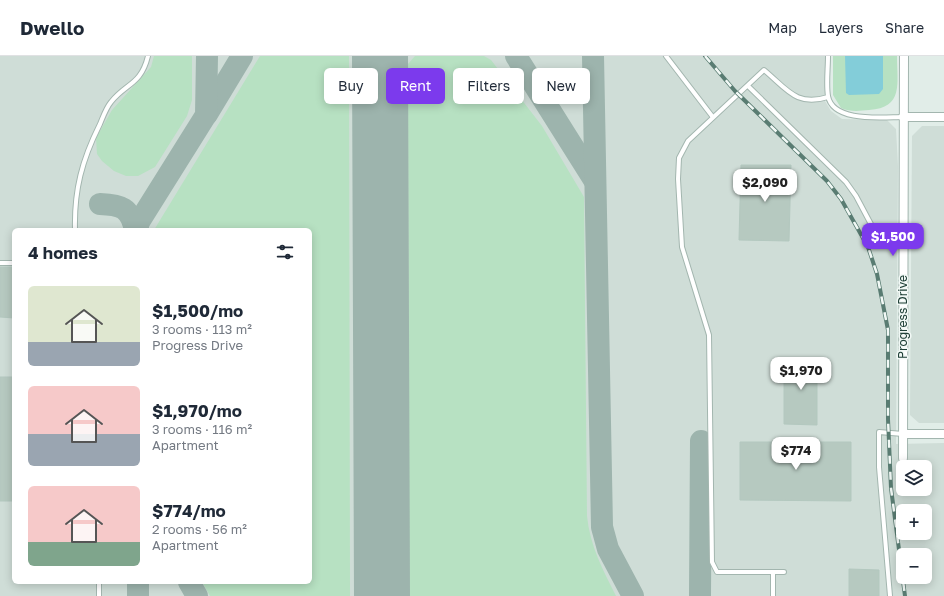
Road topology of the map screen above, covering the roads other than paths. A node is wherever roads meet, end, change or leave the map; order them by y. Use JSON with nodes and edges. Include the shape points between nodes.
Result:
{"nodes":[{"id":1,"x":148,"y":56,"type":"edge"},
{"id":2,"x":666,"y":56,"type":"edge"},
{"id":3,"x":828,"y":56,"type":"edge"},
{"id":4,"x":904,"y":56,"type":"edge"},
{"id":5,"x":748,"y":86,"type":"junction"},
{"id":6,"x":828,"y":97,"type":"junction"},
{"id":7,"x":712,"y":116,"type":"junction"},
{"id":8,"x":903,"y":117,"type":"junction"},
{"id":9,"x":944,"y":117,"type":"edge"},
{"id":10,"x":75,"y":228,"type":"edge"},
{"id":11,"x":873,"y":228,"type":"dead end"},
{"id":12,"x":0,"y":263,"type":"edge"},
{"id":13,"x":12,"y":263,"type":"edge"},
{"id":14,"x":904,"y":434,"type":"junction"},
{"id":15,"x":944,"y":434,"type":"edge"},
{"id":16,"x":903,"y":458,"type":"dead end"},
{"id":17,"x":773,"y":572,"type":"junction"},
{"id":18,"x":784,"y":572,"type":"dead end"},
{"id":19,"x":99,"y":584,"type":"edge"},
{"id":20,"x":99,"y":596,"type":"edge"},
{"id":21,"x":772,"y":596,"type":"edge"},
{"id":22,"x":890,"y":596,"type":"edge"}],
"edges":[{"from":1,"to":10,"type":"lane","via":[[145,69],[111,102],[92,141],[78,181]]},
{"from":2,"to":7,"type":"lane"},
{"from":3,"to":6,"type":"lane"},
{"from":4,"to":8,"type":"street","name":"Progress Drive"},
{"from":5,"to":6,"type":"lane","via":[[764,70],[796,97],[812,100]]},
{"from":5,"to":7,"type":"lane"},
{"from":5,"to":11,"type":"lane","via":[[846,182]]},
{"from":6,"to":8,"type":"lane","via":[[836,110],[845,114]]},
{"from":7,"to":17,"type":"lane","via":[[688,141],[679,158],[678,179],[682,247],[710,335],[712,562],[718,572]]},
{"from":8,"to":9,"type":"street"},
{"from":8,"to":14,"type":"street","name":"Progress Drive"},
{"from":12,"to":13,"type":"lane"},
{"from":14,"to":15,"type":"street"},
{"from":14,"to":16,"type":"street","name":"Progress Drive"},
{"from":14,"to":22,"type":"lane","via":[[879,432],[879,467]]},
{"from":17,"to":18,"type":"lane"},
{"from":17,"to":21,"type":"lane"},
{"from":19,"to":20,"type":"lane"}]}
